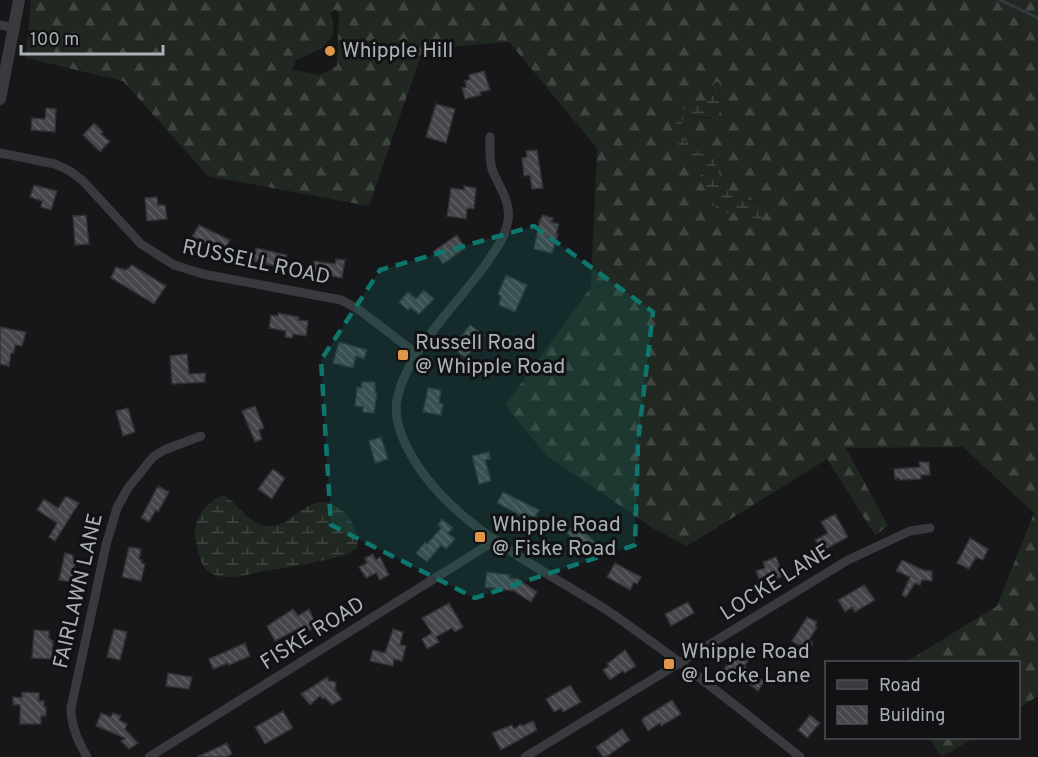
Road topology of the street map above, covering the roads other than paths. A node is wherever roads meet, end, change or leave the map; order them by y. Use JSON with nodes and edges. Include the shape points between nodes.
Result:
{"nodes":[{"id":1,"x":19,"y":0,"type":"edge"},
{"id":2,"x":0,"y":25,"type":"edge"},
{"id":3,"x":15,"y":28,"type":"junction"},
{"id":4,"x":0,"y":99,"type":"edge"},
{"id":5,"x":490,"y":137,"type":"dead end"},
{"id":6,"x":0,"y":153,"type":"edge"},
{"id":7,"x":417,"y":354,"type":"junction"},
{"id":8,"x":201,"y":436,"type":"dead end"},
{"id":9,"x":930,"y":528,"type":"dead end"},
{"id":10,"x":496,"y":540,"type":"junction"},
{"id":11,"x":681,"y":663,"type":"junction"},
{"id":12,"x":87,"y":757,"type":"edge"},
{"id":13,"x":149,"y":757,"type":"edge"},
{"id":14,"x":525,"y":757,"type":"edge"},
{"id":15,"x":800,"y":757,"type":"edge"}],
"edges":[{"from":1,"to":3,"type":"street"},
{"from":2,"to":3,"type":"street"},
{"from":3,"to":4,"type":"street"},
{"from":5,"to":7,"type":"street","via":[[491,165],[507,203],[507,227],[480,272]]},
{"from":6,"to":7,"type":"street","name":"RUSSELL ROAD","via":[[55,164],[70,171],[141,244],[174,265],[341,300]]},
{"from":7,"to":10,"type":"street","via":[[397,400],[403,438],[438,492]]},
{"from":8,"to":12,"type":"street","name":"FAIRLAWN LANE","via":[[164,450],[150,460],[128,488],[113,519],[72,700],[73,727]]},
{"from":9,"to":11,"type":"street","name":"LOCKE LANE","via":[[910,531],[848,560]]},
{"from":10,"to":11,"type":"street"},
{"from":10,"to":13,"type":"street","name":"FISKE ROAD"},
{"from":11,"to":14,"type":"street","name":"LOCKE LANE"},
{"from":11,"to":15,"type":"street"}]}
